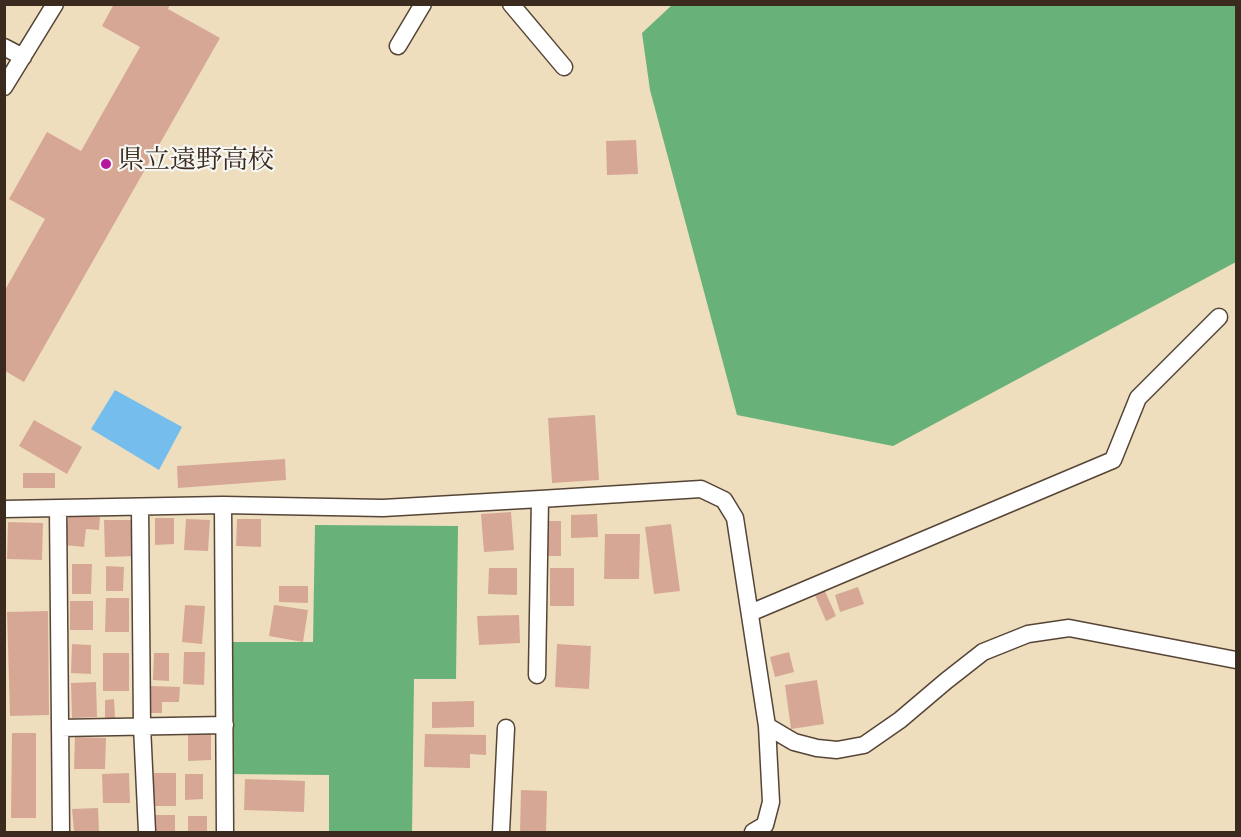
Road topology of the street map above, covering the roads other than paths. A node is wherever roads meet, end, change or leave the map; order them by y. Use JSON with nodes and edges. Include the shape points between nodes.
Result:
{"nodes":[{"id":1,"x":55,"y":4,"type":"edge"},
{"id":2,"x":423,"y":4,"type":"edge"},
{"id":3,"x":512,"y":4,"type":"edge"},
{"id":4,"x":398,"y":46,"type":"dead end"},
{"id":5,"x":4,"y":47,"type":"edge"},
{"id":6,"x":23,"y":57,"type":"junction"},
{"id":7,"x":564,"y":67,"type":"dead end"},
{"id":8,"x":4,"y":87,"type":"edge"},
{"id":9,"x":1220,"y":317,"type":"dead end"},
{"id":10,"x":540,"y":499,"type":"junction"},
{"id":11,"x":223,"y":505,"type":"junction"},
{"id":12,"x":140,"y":507,"type":"junction"},
{"id":13,"x":4,"y":509,"type":"edge"},
{"id":14,"x":58,"y":509,"type":"junction"},
{"id":15,"x":750,"y":613,"type":"junction"},
{"id":16,"x":1236,"y":660,"type":"edge"},
{"id":17,"x":537,"y":675,"type":"dead end"},
{"id":18,"x":225,"y":725,"type":"junction"},
{"id":19,"x":142,"y":726,"type":"junction"},
{"id":20,"x":767,"y":726,"type":"junction"},
{"id":21,"x":60,"y":728,"type":"junction"},
{"id":22,"x":506,"y":728,"type":"dead end"},
{"id":23,"x":61,"y":832,"type":"edge"},
{"id":24,"x":147,"y":832,"type":"edge"},
{"id":25,"x":225,"y":832,"type":"edge"},
{"id":26,"x":501,"y":832,"type":"edge"},
{"id":27,"x":753,"y":832,"type":"edge"}],
"edges":[{"from":1,"to":6,"type":"street"},
{"from":2,"to":4,"type":"street"},
{"from":3,"to":7,"type":"street"},
{"from":5,"to":6,"type":"street"},
{"from":6,"to":8,"type":"street"},
{"from":9,"to":15,"type":"street","via":[[1138,398],[1113,460]]},
{"from":10,"to":11,"type":"street","via":[[383,508]]},
{"from":10,"to":15,"type":"street","via":[[701,489],[724,500],[735,518]]},
{"from":10,"to":17,"type":"street"},
{"from":11,"to":12,"type":"street"},
{"from":11,"to":18,"type":"street"},
{"from":12,"to":14,"type":"street"},
{"from":12,"to":19,"type":"street"},
{"from":13,"to":14,"type":"street"},
{"from":14,"to":21,"type":"street"},
{"from":15,"to":20,"type":"street"},
{"from":16,"to":20,"type":"street","via":[[1059,629],[1028,634],[983,652],[864,745],[837,750],[817,748],[794,742]]},
{"from":18,"to":19,"type":"street"},
{"from":18,"to":25,"type":"street"},
{"from":19,"to":21,"type":"street"},
{"from":19,"to":24,"type":"street"},
{"from":20,"to":27,"type":"street","via":[[771,802],[765,825]]},
{"from":21,"to":23,"type":"street"},
{"from":22,"to":26,"type":"street"}]}
